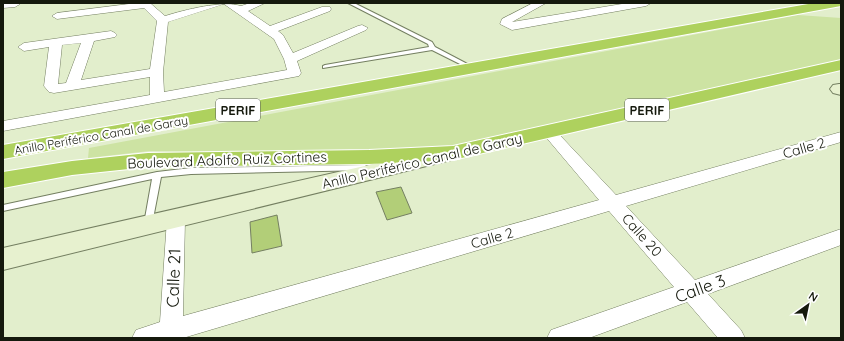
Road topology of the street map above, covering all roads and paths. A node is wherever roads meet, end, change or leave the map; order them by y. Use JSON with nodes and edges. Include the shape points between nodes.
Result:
{"nodes":[{"id":1,"x":220,"y":3,"type":"edge"},
{"id":2,"x":229,"y":3,"type":"edge"},
{"id":3,"x":260,"y":3,"type":"edge"},
{"id":4,"x":350,"y":3,"type":"edge"},
{"id":5,"x":541,"y":3,"type":"edge"},
{"id":6,"x":646,"y":3,"type":"edge"},
{"id":7,"x":837,"y":3,"type":"edge"},
{"id":8,"x":15,"y":4,"type":"edge"},
{"id":9,"x":145,"y":4,"type":"edge"},
{"id":10,"x":3,"y":5,"type":"edge"},
{"id":11,"x":326,"y":9,"type":"dead end"},
{"id":12,"x":808,"y":9,"type":"junction"},
{"id":13,"x":240,"y":10,"type":"junction"},
{"id":14,"x":841,"y":12,"type":"edge"},
{"id":15,"x":57,"y":16,"type":"dead end"},
{"id":16,"x":163,"y":20,"type":"junction"},
{"id":17,"x":362,"y":28,"type":"dead end"},
{"id":18,"x":270,"y":30,"type":"junction"},
{"id":19,"x":111,"y":35,"type":"dead end"},
{"id":20,"x":88,"y":38,"type":"junction"},
{"id":21,"x":56,"y":43,"type":"junction"},
{"id":22,"x":24,"y":47,"type":"dead end"},
{"id":23,"x":433,"y":48,"type":"junction"},
{"id":24,"x":290,"y":59,"type":"junction"},
{"id":25,"x":841,"y":65,"type":"edge"},
{"id":26,"x":325,"y":67,"type":"dead end"},
{"id":27,"x":472,"y":68,"type":"junction"},
{"id":28,"x":156,"y":72,"type":"junction"},
{"id":29,"x":72,"y":86,"type":"junction"},
{"id":30,"x":157,"y":99,"type":"junction"},
{"id":31,"x":3,"y":126,"type":"edge"},
{"id":32,"x":550,"y":132,"type":"junction"},
{"id":33,"x":841,"y":137,"type":"edge"},
{"id":34,"x":3,"y":152,"type":"edge"},
{"id":35,"x":453,"y":153,"type":"junction"},
{"id":36,"x":388,"y":168,"type":"junction"},
{"id":37,"x":156,"y":175,"type":"junction"},
{"id":38,"x":3,"y":180,"type":"edge"},
{"id":39,"x":613,"y":203,"type":"junction"},
{"id":40,"x":3,"y":208,"type":"edge"},
{"id":41,"x":176,"y":219,"type":"junction"},
{"id":42,"x":148,"y":226,"type":"junction"},
{"id":43,"x":841,"y":237,"type":"edge"},
{"id":44,"x":3,"y":259,"type":"edge"},
{"id":45,"x":691,"y":291,"type":"junction"},
{"id":46,"x":171,"y":334,"type":"edge"},
{"id":47,"x":144,"y":338,"type":"edge"},
{"id":48,"x":559,"y":338,"type":"edge"},
{"id":49,"x":733,"y":338,"type":"edge"}],
"edges":[{"from":1,"to":16,"type":"street"},
{"from":2,"to":13,"type":"street"},
{"from":3,"to":13,"type":"street"},
{"from":4,"to":23,"type":"lane","via":[[430,44]]},
{"from":5,"to":6,"type":"street","via":[[506,21],[506,24],[512,27]]},
{"from":7,"to":12,"type":"highway","name":"Anillo Periférico Canal de Garay","number":"PERIF"},
{"from":8,"to":10,"type":"street"},
{"from":9,"to":15,"type":"street"},
{"from":9,"to":16,"type":"street"},
{"from":11,"to":18,"type":"street"},
{"from":12,"to":14,"type":"highway"},
{"from":12,"to":27,"type":"highway","name":"Anillo Periférico Canal de Garay","number":"PERIF"},
{"from":13,"to":18,"type":"street"},
{"from":16,"to":28,"type":"street"},
{"from":17,"to":24,"type":"street"},
{"from":18,"to":24,"type":"street","via":[[279,37]]},
{"from":19,"to":20,"type":"street"},
{"from":20,"to":21,"type":"street"},
{"from":20,"to":29,"type":"street"},
{"from":21,"to":22,"type":"street"},
{"from":21,"to":29,"type":"street","via":[[51,86],[54,89]]},
{"from":23,"to":26,"type":"lane"},
{"from":23,"to":27,"type":"lane"},
{"from":24,"to":30,"type":"street","via":[[294,73]]},
{"from":25,"to":32,"type":"highway","name":"Anillo Periférico Canal de Garay","number":"PERIF"},
{"from":27,"to":34,"type":"highway","name":"Anillo Periférico Canal de Garay","number":"PERIF"},
{"from":28,"to":29,"type":"street"},
{"from":28,"to":30,"type":"street"},
{"from":30,"to":31,"type":"street"},
{"from":32,"to":35,"type":"highway","name":"Anillo Periférico Canal de Garay","number":"PERIF"},
{"from":32,"to":39,"type":"street","name":"Calle 20"},
{"from":33,"to":39,"type":"street","name":"Calle 2"},
{"from":35,"to":36,"type":"main road","name":"Anillo Periférico Canal de Garay","number":"PERIF"},
{"from":35,"to":38,"type":"highway","name":"Boulevard Adolfo Ruiz Cortines","number":"PERIF","via":[[369,157],[148,160],[72,168]]},
{"from":36,"to":37,"type":"lane","via":[[191,171]]},
{"from":36,"to":41,"type":"main road","name":"Anillo Periférico Canal de Garay","number":"PERIF"},
{"from":37,"to":40,"type":"lane"},
{"from":37,"to":42,"type":"lane"},
{"from":39,"to":45,"type":"street","name":"Calle 20"},
{"from":39,"to":46,"type":"street","name":"Calle 2"},
{"from":41,"to":42,"type":"main road","name":"Anillo Periférico Canal de Garay","number":"PERIF"},
{"from":41,"to":46,"type":"street","name":"Calle 21"},
{"from":42,"to":44,"type":"main road","name":"Anillo Periférico Canal de Garay","number":"PERIF"},
{"from":43,"to":45,"type":"street","name":"Calle 3"},
{"from":45,"to":48,"type":"street","name":"Calle 3"},
{"from":45,"to":49,"type":"street","name":"Calle 20"},
{"from":46,"to":47,"type":"street","name":"Calle 2"}]}
